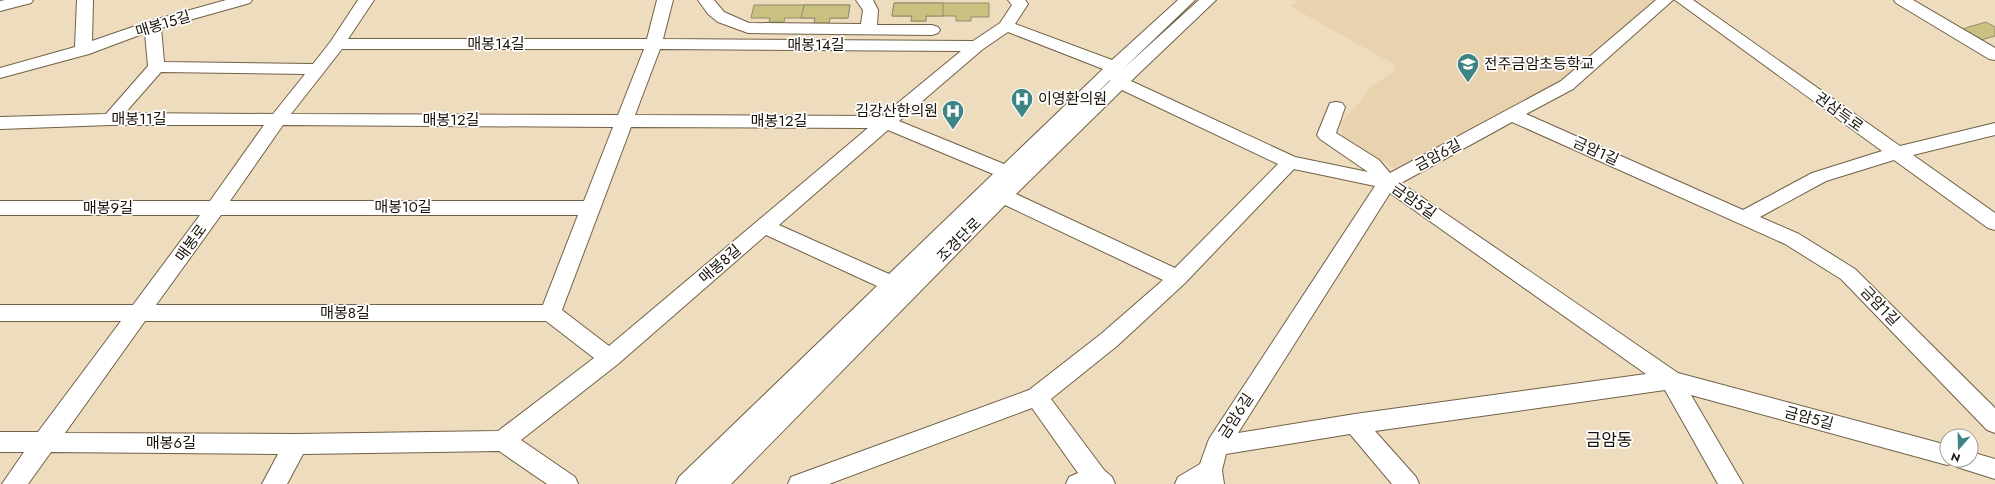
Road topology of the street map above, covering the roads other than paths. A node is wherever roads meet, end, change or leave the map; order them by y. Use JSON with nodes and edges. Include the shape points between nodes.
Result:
{"nodes":[{"id":1,"x":25,"y":0,"type":"edge"},
{"id":2,"x":85,"y":0,"type":"edge"},
{"id":3,"x":244,"y":0,"type":"edge"},
{"id":4,"x":366,"y":0,"type":"edge"},
{"id":5,"x":665,"y":0,"type":"edge"},
{"id":6,"x":706,"y":0,"type":"edge"},
{"id":7,"x":864,"y":0,"type":"edge"},
{"id":8,"x":1016,"y":0,"type":"edge"},
{"id":9,"x":1186,"y":0,"type":"edge"},
{"id":10,"x":1208,"y":0,"type":"edge"},
{"id":11,"x":1665,"y":0,"type":"edge"},
{"id":12,"x":1683,"y":0,"type":"edge"},
{"id":13,"x":1902,"y":0,"type":"edge"},
{"id":14,"x":0,"y":6,"type":"edge"},
{"id":15,"x":154,"y":25,"type":"junction"},
{"id":16,"x":1006,"y":26,"type":"junction"},
{"id":17,"x":868,"y":29,"type":"junction"},
{"id":18,"x":932,"y":30,"type":"dead end"},
{"id":19,"x":1995,"y":42,"type":"edge"},
{"id":20,"x":337,"y":44,"type":"junction"},
{"id":21,"x":654,"y":44,"type":"junction"},
{"id":22,"x":977,"y":46,"type":"junction"},
{"id":23,"x":1979,"y":46,"type":"junction"},
{"id":24,"x":83,"y":50,"type":"junction"},
{"id":25,"x":1995,"y":55,"type":"edge"},
{"id":26,"x":156,"y":67,"type":"junction"},
{"id":27,"x":316,"y":69,"type":"junction"},
{"id":28,"x":0,"y":73,"type":"edge"},
{"id":29,"x":1116,"y":75,"type":"junction"},
{"id":30,"x":1336,"y":107,"type":"dead end"},
{"id":31,"x":1512,"y":114,"type":"junction"},
{"id":32,"x":110,"y":119,"type":"junction"},
{"id":33,"x":278,"y":119,"type":"junction"},
{"id":34,"x":624,"y":121,"type":"junction"},
{"id":35,"x":886,"y":122,"type":"junction"},
{"id":36,"x":0,"y":124,"type":"edge"},
{"id":37,"x":1995,"y":130,"type":"edge"},
{"id":38,"x":1897,"y":153,"type":"junction"},
{"id":39,"x":1290,"y":162,"type":"junction"},
{"id":40,"x":1006,"y":172,"type":"junction"},
{"id":41,"x":1387,"y":182,"type":"junction"},
{"id":42,"x":1003,"y":196,"type":"junction"},
{"id":43,"x":216,"y":207,"type":"junction"},
{"id":44,"x":0,"y":208,"type":"edge"},
{"id":45,"x":590,"y":208,"type":"junction"},
{"id":46,"x":1745,"y":217,"type":"junction"},
{"id":47,"x":1995,"y":223,"type":"edge"},
{"id":48,"x":764,"y":226,"type":"junction"},
{"id":49,"x":1178,"y":278,"type":"junction"},
{"id":50,"x":893,"y":285,"type":"junction"},
{"id":51,"x":0,"y":313,"type":"edge"},
{"id":52,"x":550,"y":313,"type":"junction"},
{"id":53,"x":139,"y":314,"type":"junction"},
{"id":54,"x":610,"y":358,"type":"junction"},
{"id":55,"x":1671,"y":380,"type":"junction"},
{"id":56,"x":1037,"y":397,"type":"junction"},
{"id":57,"x":1995,"y":423,"type":"edge"},
{"id":58,"x":1355,"y":424,"type":"junction"},
{"id":59,"x":503,"y":441,"type":"junction"},
{"id":60,"x":0,"y":442,"type":"edge"},
{"id":61,"x":45,"y":442,"type":"junction"},
{"id":62,"x":296,"y":444,"type":"junction"},
{"id":63,"x":1217,"y":446,"type":"junction"},
{"id":64,"x":1939,"y":453,"type":"edge"},
{"id":65,"x":1979,"y":464,"type":"edge"},
{"id":66,"x":1995,"y":469,"type":"edge"},
{"id":67,"x":1211,"y":477,"type":"edge"},
{"id":68,"x":1092,"y":482,"type":"edge"},
{"id":69,"x":14,"y":484,"type":"edge"},
{"id":70,"x":274,"y":484,"type":"edge"},
{"id":71,"x":566,"y":484,"type":"edge"},
{"id":72,"x":688,"y":484,"type":"edge"},
{"id":73,"x":715,"y":484,"type":"edge"},
{"id":74,"x":800,"y":484,"type":"edge"},
{"id":75,"x":1187,"y":484,"type":"edge"},
{"id":76,"x":1406,"y":484,"type":"edge"},
{"id":77,"x":1731,"y":484,"type":"edge"}],
"edges":[{"from":1,"to":14,"type":"street"},
{"from":2,"to":24,"type":"street"},
{"from":3,"to":15,"type":"street","name":"매봉15길"},
{"from":4,"to":20,"type":"street","name":"매봉로"},
{"from":5,"to":21,"type":"street"},
{"from":6,"to":17,"type":"street","via":[[712,10],[722,18],[748,28]]},
{"from":7,"to":17,"type":"street","via":[[870,5],[872,14]]},
{"from":8,"to":16,"type":"street","via":[[1020,4]]},
{"from":9,"to":29,"type":"street","name":"조경단로"},
{"from":10,"to":29,"type":"street","name":"조경단로"},
{"from":11,"to":31,"type":"street","name":"금암6길","via":[[1567,85]]},
{"from":12,"to":38,"type":"street","name":"권삼득로"},
{"from":13,"to":23,"type":"street"},
{"from":15,"to":24,"type":"street","name":"매봉15길"},
{"from":15,"to":26,"type":"street"},
{"from":16,"to":22,"type":"street"},
{"from":16,"to":29,"type":"street","name":"금암5길"},
{"from":17,"to":18,"type":"street"},
{"from":19,"to":23,"type":"street"},
{"from":20,"to":21,"type":"street","name":"매봉14길"},
{"from":20,"to":27,"type":"street","name":"매봉로"},
{"from":21,"to":22,"type":"street","name":"매봉14길"},
{"from":21,"to":34,"type":"street"},
{"from":22,"to":35,"type":"street"},
{"from":23,"to":25,"type":"street"},
{"from":24,"to":28,"type":"street","name":"매봉15길"},
{"from":26,"to":27,"type":"street"},
{"from":26,"to":32,"type":"street"},
{"from":27,"to":33,"type":"street","name":"매봉로"},
{"from":29,"to":39,"type":"street","name":"금암5길"},
{"from":29,"to":40,"type":"street","name":"조경단로"},
{"from":29,"to":42,"type":"street","name":"조경단로"},
{"from":30,"to":41,"type":"street","via":[[1326,135],[1372,164]]},
{"from":31,"to":41,"type":"street","name":"금암6길"},
{"from":31,"to":46,"type":"street","name":"금암1길"},
{"from":32,"to":33,"type":"street","name":"매봉11길"},
{"from":32,"to":36,"type":"street","name":"매봉11길"},
{"from":33,"to":34,"type":"street","name":"매봉12길"},
{"from":33,"to":43,"type":"street","name":"매봉로"},
{"from":34,"to":35,"type":"street","name":"매봉12길"},
{"from":34,"to":45,"type":"street"},
{"from":35,"to":40,"type":"street","name":"매봉12길"},
{"from":35,"to":48,"type":"street","name":"매봉8길"},
{"from":37,"to":38,"type":"street"},
{"from":38,"to":46,"type":"street","via":[[1819,178]]},
{"from":38,"to":47,"type":"street","name":"권삼득로"},
{"from":39,"to":41,"type":"street","name":"금암5길"},
{"from":39,"to":49,"type":"street"},
{"from":40,"to":50,"type":"street","name":"조경단로"},
{"from":41,"to":55,"type":"street","name":"금암5길"},
{"from":41,"to":63,"type":"street","name":"금암6길"},
{"from":42,"to":49,"type":"street"},
{"from":42,"to":73,"type":"street","name":"조경단로"},
{"from":43,"to":44,"type":"street","name":"매봉9길"},
{"from":43,"to":45,"type":"street","name":"매봉10길"},
{"from":43,"to":53,"type":"street","name":"매봉로"},
{"from":45,"to":52,"type":"street"},
{"from":46,"to":57,"type":"street","name":"금암1길","via":[[1792,239],[1848,274]]},
{"from":48,"to":50,"type":"street"},
{"from":48,"to":54,"type":"street","name":"매봉8길"},
{"from":49,"to":56,"type":"street","via":[[1109,340]]},
{"from":50,"to":72,"type":"street","name":"조경단로"},
{"from":51,"to":53,"type":"street","name":"매봉8길"},
{"from":52,"to":53,"type":"street","name":"매봉8길"},
{"from":52,"to":54,"type":"street"},
{"from":53,"to":61,"type":"street","name":"매봉로"},
{"from":54,"to":59,"type":"street"},
{"from":55,"to":58,"type":"street","name":"금암5길"},
{"from":55,"to":64,"type":"street","name":"금암5길"},
{"from":55,"to":77,"type":"street","name":"금암5길"},
{"from":56,"to":68,"type":"street"},
{"from":56,"to":74,"type":"street"},
{"from":58,"to":63,"type":"street","name":"금암6길"},
{"from":58,"to":76,"type":"street"},
{"from":59,"to":62,"type":"street","name":"매봉6길"},
{"from":59,"to":71,"type":"street"},
{"from":60,"to":61,"type":"street","name":"매봉6길"},
{"from":61,"to":62,"type":"street","name":"매봉6길"},
{"from":61,"to":69,"type":"street","name":"매봉로"},
{"from":62,"to":70,"type":"street"},
{"from":63,"to":67,"type":"street","name":"금암6길"},
{"from":65,"to":66,"type":"street"},
{"from":67,"to":75,"type":"street"}]}
